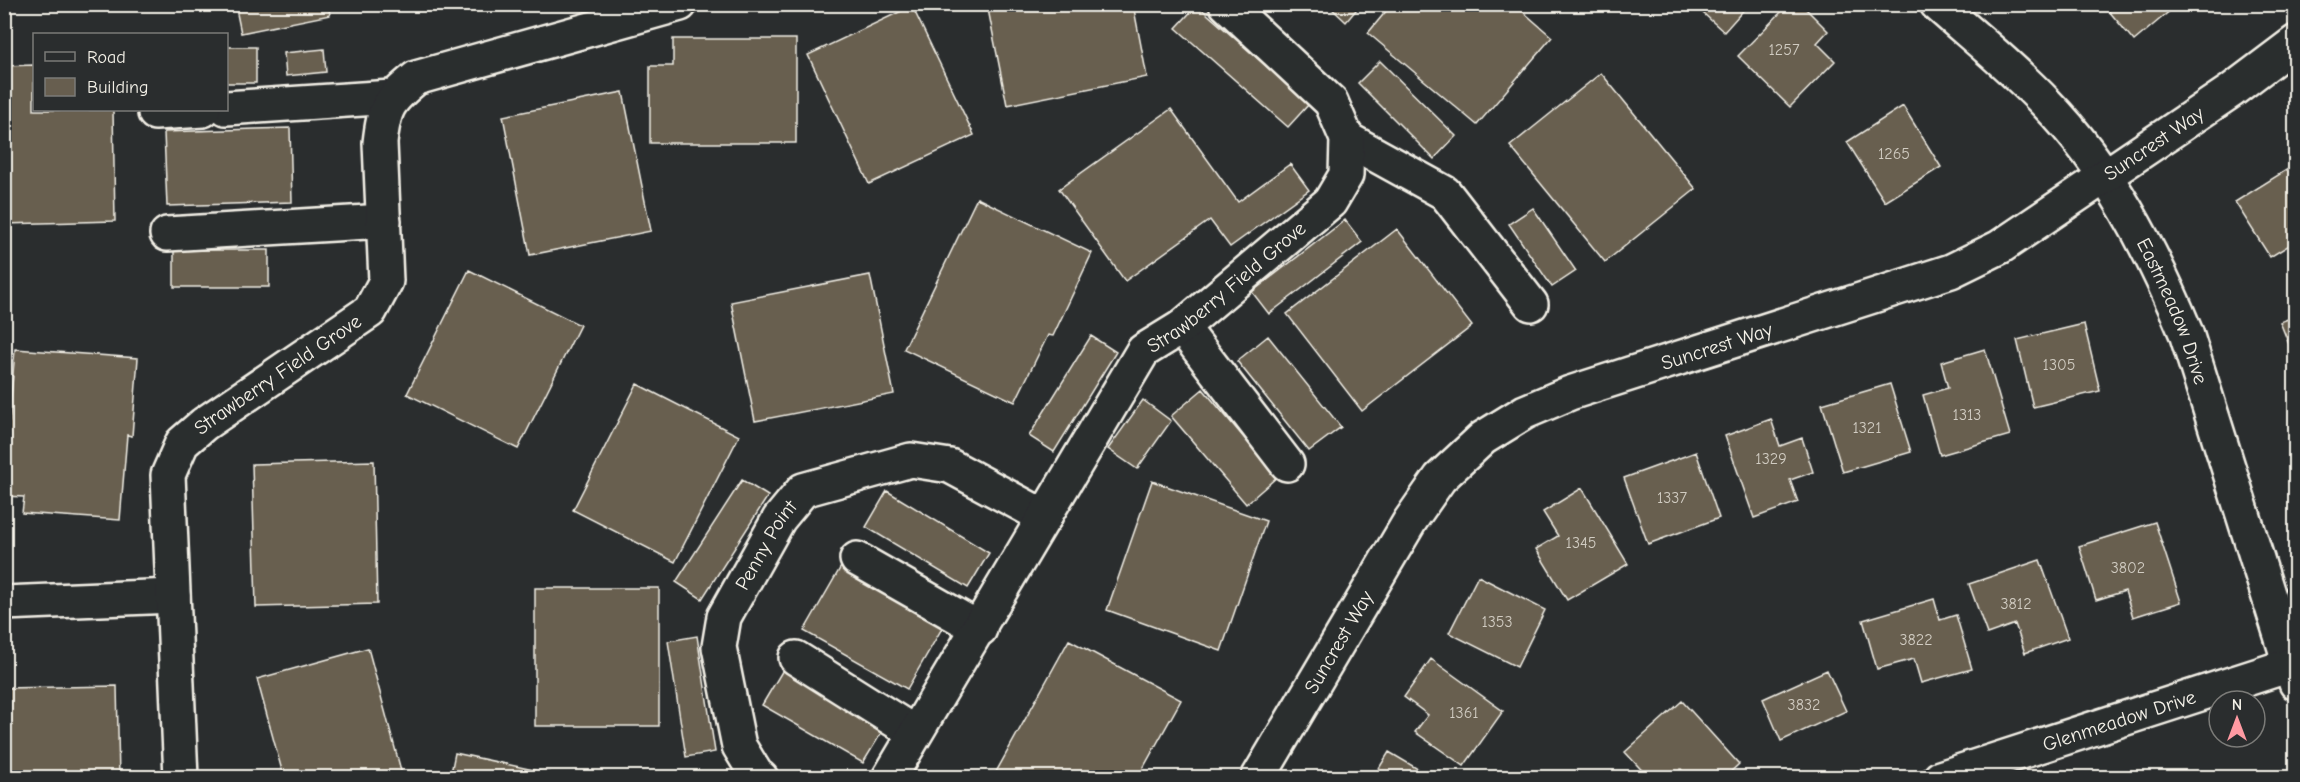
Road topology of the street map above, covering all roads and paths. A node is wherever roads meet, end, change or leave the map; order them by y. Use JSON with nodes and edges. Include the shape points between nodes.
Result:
{"nodes":[{"id":1,"x":680,"y":4,"type":"edge"},
{"id":2,"x":1226,"y":4,"type":"edge"},
{"id":3,"x":1937,"y":4,"type":"edge"},
{"id":4,"x":2295,"y":42,"type":"edge"},
{"id":5,"x":392,"y":97,"type":"junction"},
{"id":6,"x":228,"y":108,"type":"edge"},
{"id":7,"x":187,"y":111,"type":"edge"},
{"id":8,"x":155,"y":113,"type":"dead end"},
{"id":9,"x":1347,"y":139,"type":"junction"},
{"id":10,"x":2105,"y":175,"type":"junction"},
{"id":11,"x":384,"y":221,"type":"junction"},
{"id":12,"x":167,"y":234,"type":"dead end"},
{"id":13,"x":1531,"y":304,"type":"dead end"},
{"id":14,"x":1182,"y":327,"type":"junction"},
{"id":15,"x":1287,"y":465,"type":"dead end"},
{"id":16,"x":1045,"y":517,"type":"junction"},
{"id":17,"x":857,"y":559,"type":"dead end"},
{"id":18,"x":173,"y":596,"type":"junction"},
{"id":19,"x":4,"y":603,"type":"edge"},
{"id":20,"x":980,"y":628,"type":"junction"},
{"id":21,"x":796,"y":658,"type":"dead end"},
{"id":22,"x":2293,"y":670,"type":"edge"},
{"id":23,"x":915,"y":734,"type":"junction"},
{"id":24,"x":181,"y":777,"type":"edge"},
{"id":25,"x":761,"y":777,"type":"edge"},
{"id":26,"x":890,"y":777,"type":"edge"},
{"id":27,"x":1258,"y":777,"type":"edge"},
{"id":28,"x":1940,"y":777,"type":"edge"}],
"edges":[{"from":1,"to":5,"type":"street","via":[[416,78]]},
{"from":2,"to":9,"type":"street","name":"Strawberry Field Grove","via":[[1331,102]]},
{"from":3,"to":10,"type":"street","name":"Eastmeadow Drive","via":[[2047,104]]},
{"from":4,"to":10,"type":"street","name":"Suncrest Way","via":[[2231,91]]},
{"from":5,"to":6,"type":"street"},
{"from":5,"to":11,"type":"street","name":"Strawberry Field Grove","via":[[380,143]]},
{"from":7,"to":8,"type":"street"},
{"from":9,"to":13,"type":"street","via":[[1445,193]]},
{"from":9,"to":14,"type":"street","name":"Strawberry Field Grove","via":[[1346,175],[1330,202]]},
{"from":10,"to":22,"type":"street","name":"Eastmeadow Drive","via":[[2163,277],[2186,333]]},
{"from":10,"to":27,"type":"street","name":"Suncrest Way","via":[[2000,247],[1951,271],[1570,393],[1525,412],[1483,438],[1440,478],[1410,521]]},
{"from":11,"to":12,"type":"street"},
{"from":11,"to":18,"type":"street","name":"Strawberry Field Grove","via":[[386,281],[370,311],[182,442],[168,475]]},
{"from":14,"to":15,"type":"street"},
{"from":14,"to":16,"type":"street","name":"Strawberry Field Grove","via":[[1143,351]]},
{"from":16,"to":20,"type":"street","name":"Strawberry Field Grove"},
{"from":16,"to":25,"type":"street","name":"Penny Point","via":[[950,466],[911,460],[803,490],[779,519],[724,617],[719,647],[739,746]]},
{"from":17,"to":20,"type":"street"},
{"from":18,"to":19,"type":"street"},
{"from":18,"to":24,"type":"street","name":"Strawberry Field Grove"},
{"from":20,"to":23,"type":"street","name":"Strawberry Field Grove"},
{"from":21,"to":23,"type":"street"},
{"from":22,"to":28,"type":"street","name":"Glenmeadow Drive"},
{"from":23,"to":26,"type":"street","name":"Strawberry Field Grove"}]}
